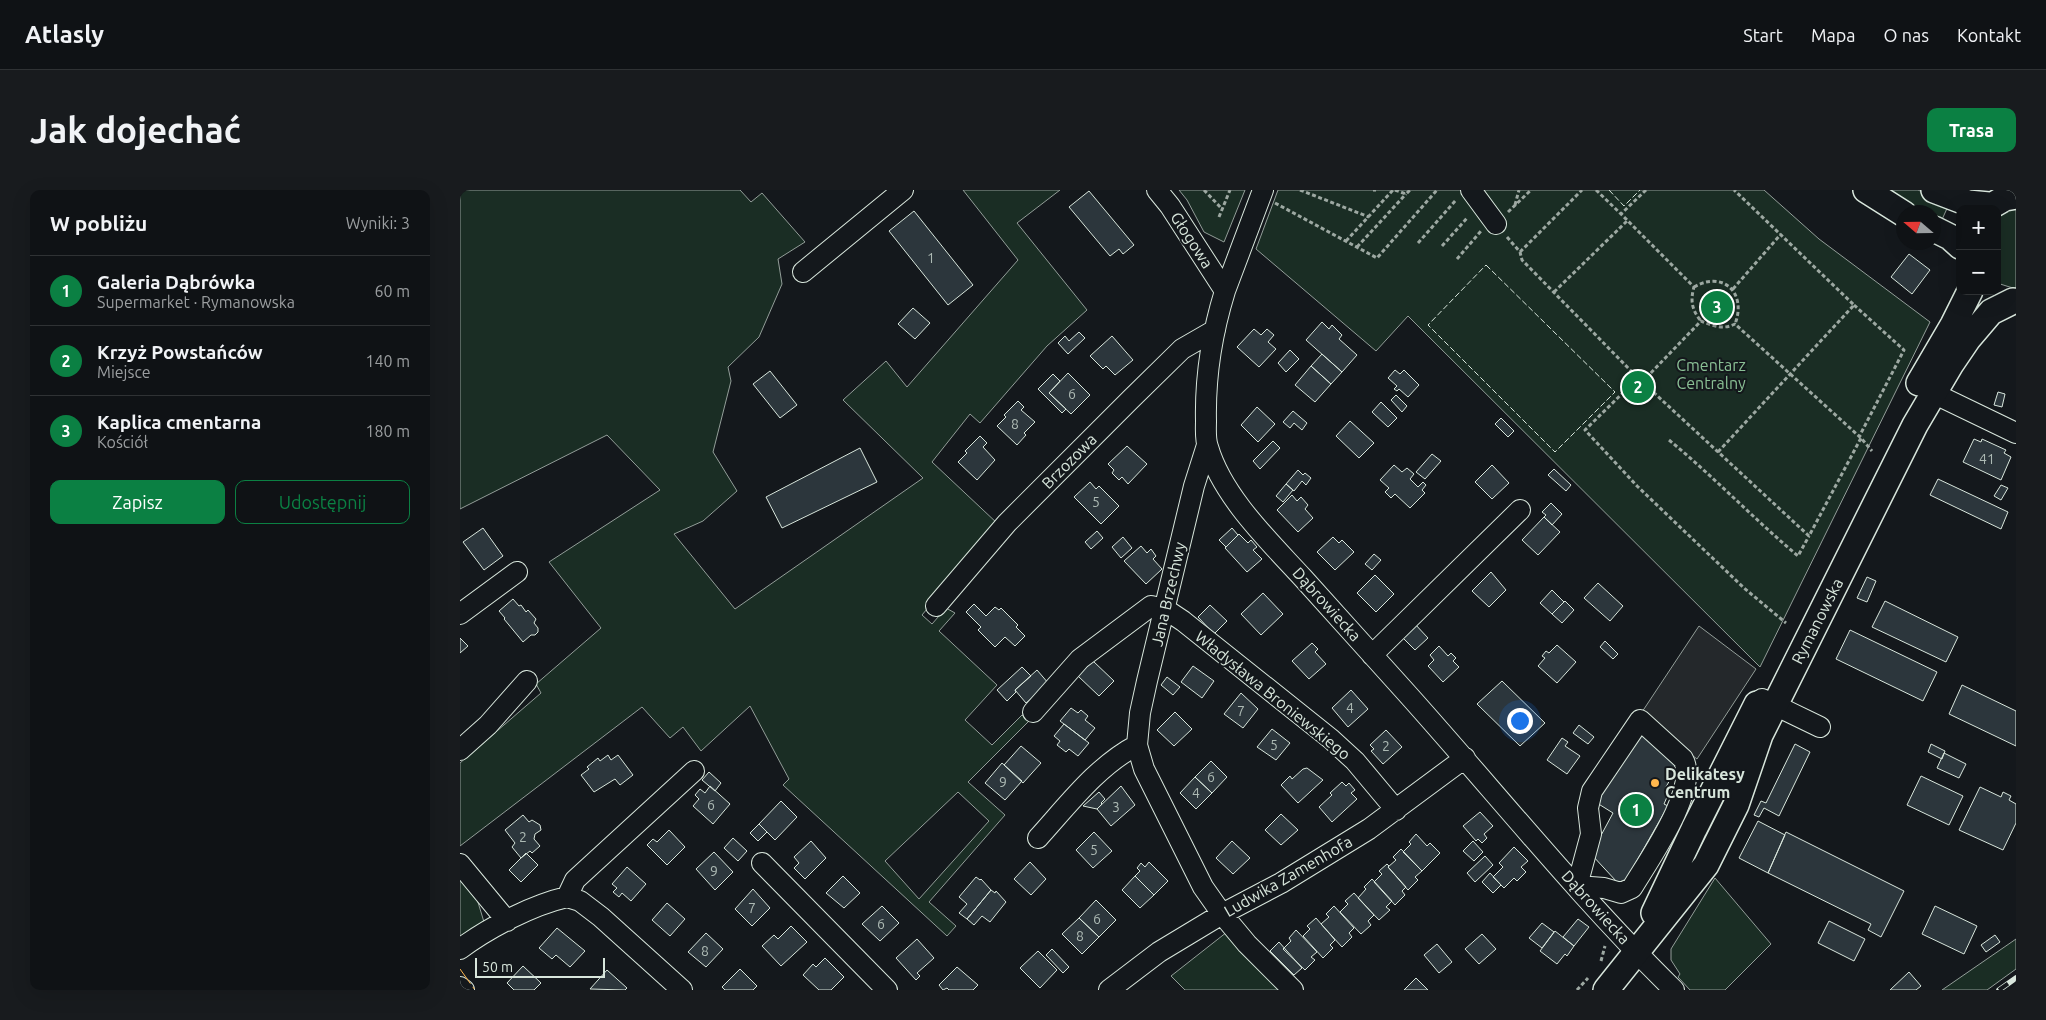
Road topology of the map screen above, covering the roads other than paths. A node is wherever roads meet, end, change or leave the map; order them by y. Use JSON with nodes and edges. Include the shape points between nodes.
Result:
{"nodes":[{"id":1,"x":903,"y":190,"type":"edge"},
{"id":2,"x":1157,"y":190,"type":"edge"},
{"id":3,"x":1866,"y":190,"type":"edge"},
{"id":4,"x":1934,"y":190,"type":"edge"},
{"id":5,"x":1267,"y":195,"type":"edge"},
{"id":6,"x":2016,"y":196,"type":"edge"},
{"id":7,"x":1978,"y":205,"type":"edge"},
{"id":8,"x":1991,"y":205,"type":"edge"},
{"id":9,"x":1896,"y":209,"type":"edge"},
{"id":10,"x":1941,"y":232,"type":"edge"},
{"id":11,"x":1956,"y":242,"type":"edge"},
{"id":12,"x":803,"y":272,"type":"dead end"},
{"id":13,"x":1225,"y":291,"type":"junction"},
{"id":14,"x":1968,"y":295,"type":"edge"},
{"id":15,"x":1995,"y":295,"type":"edge"},
{"id":16,"x":2014,"y":301,"type":"edge"},
{"id":17,"x":1215,"y":330,"type":"junction"},
{"id":18,"x":1934,"y":359,"type":"junction"},
{"id":19,"x":1933,"y":393,"type":"junction"},
{"id":20,"x":2016,"y":433,"type":"edge"},
{"id":21,"x":1207,"y":445,"type":"junction"},
{"id":22,"x":1520,"y":510,"type":"dead end"},
{"id":23,"x":517,"y":572,"type":"dead end"},
{"id":24,"x":936,"y":606,"type":"dead end"},
{"id":25,"x":1165,"y":609,"type":"junction"},
{"id":26,"x":460,"y":614,"type":"edge"},
{"id":27,"x":1372,"y":655,"type":"junction"},
{"id":28,"x":527,"y":681,"type":"dead end"},
{"id":29,"x":1767,"y":702,"type":"junction"},
{"id":30,"x":1032,"y":712,"type":"dead end"},
{"id":31,"x":1820,"y":727,"type":"dead end"},
{"id":32,"x":1137,"y":745,"type":"junction"},
{"id":33,"x":460,"y":750,"type":"edge"},
{"id":34,"x":1465,"y":758,"type":"junction"},
{"id":35,"x":694,"y":771,"type":"dead end"},
{"id":36,"x":1396,"y":810,"type":"junction"},
{"id":37,"x":1038,"y":838,"type":"dead end"},
{"id":38,"x":762,"y":863,"type":"dead end"},
{"id":39,"x":460,"y":864,"type":"edge"},
{"id":40,"x":1577,"y":886,"type":"junction"},
{"id":41,"x":567,"y":896,"type":"junction"},
{"id":42,"x":1222,"y":914,"type":"junction"},
{"id":43,"x":507,"y":921,"type":"junction"},
{"id":44,"x":460,"y":949,"type":"edge"},
{"id":45,"x":1636,"y":952,"type":"junction"},
{"id":46,"x":1598,"y":984,"type":"edge"},
{"id":47,"x":460,"y":987,"type":"edge"},
{"id":48,"x":464,"y":990,"type":"edge"},
{"id":49,"x":682,"y":990,"type":"edge"},
{"id":50,"x":887,"y":990,"type":"edge"},
{"id":51,"x":1109,"y":990,"type":"edge"},
{"id":52,"x":1293,"y":990,"type":"edge"},
{"id":53,"x":1674,"y":990,"type":"edge"}],
"edges":[{"from":1,"to":12,"type":"street"},
{"from":2,"to":13,"type":"street","name":"Głogowa"},
{"from":3,"to":9,"type":"main road"},
{"from":4,"to":7,"type":"main road"},
{"from":5,"to":13,"type":"street","name":"Dąbrowiecka","via":[[1246,234]]},
{"from":6,"to":8,"type":"main road"},
{"from":10,"to":11,"type":"main road"},
{"from":13,"to":17,"type":"street","name":"Dąbrowiecka"},
{"from":14,"to":18,"type":"main road","name":"Rymanowska"},
{"from":15,"to":16,"type":"main road"},
{"from":16,"to":19,"type":"main road","name":"Rymanowska","via":[[1998,307],[1985,319]]},
{"from":17,"to":21,"type":"street","name":"Dąbrowiecka","via":[[1206,398]]},
{"from":17,"to":24,"type":"street","name":"Brzozowa","via":[[1182,349],[1131,399],[1007,522]]},
{"from":18,"to":19,"type":"street"},
{"from":18,"to":29,"type":"main road","name":"Rymanowska","via":[[1874,469]]},
{"from":19,"to":20,"type":"street"},
{"from":19,"to":29,"type":"main road","name":"Rymanowska"},
{"from":21,"to":25,"type":"street","name":"Jana Brzechwy"},
{"from":21,"to":27,"type":"street","name":"Dąbrowiecka","via":[[1228,492]]},
{"from":22,"to":27,"type":"street"},
{"from":23,"to":26,"type":"street"},
{"from":25,"to":30,"type":"street","via":[[1151,606],[1080,658]]},
{"from":25,"to":32,"type":"street","name":"Jana Brzechwy","via":[[1140,713]]},
{"from":25,"to":36,"type":"street","name":"Władysława Broniewskiego","via":[[1331,739],[1355,761]]},
{"from":27,"to":34,"type":"street","name":"Dąbrowiecka"},
{"from":28,"to":33,"type":"street","via":[[488,725]]},
{"from":29,"to":31,"type":"street"},
{"from":29,"to":45,"type":"main road","name":"Rymanowska","via":[[1760,734],[1736,805],[1706,865]]},
{"from":32,"to":37,"type":"street","via":[[1118,755],[1093,778]]},
{"from":32,"to":42,"type":"street","name":"Jana Brzechwy","via":[[1144,769],[1181,846]]},
{"from":34,"to":36,"type":"street","name":"Ludwika Zamenhofa"},
{"from":34,"to":40,"type":"street","name":"Dąbrowiecka"},
{"from":35,"to":41,"type":"street","via":[[575,880]]},
{"from":36,"to":42,"type":"street","name":"Ludwika Zamenhofa","via":[[1280,883]]},
{"from":38,"to":50,"type":"street"},
{"from":39,"to":43,"type":"street"},
{"from":40,"to":40,"type":"street","via":[[1591,834],[1588,808],[1592,791],[1640,720],[1686,765],[1686,781],[1678,810],[1632,888],[1621,893]]},
{"from":40,"to":45,"type":"street","name":"Dąbrowiecka"},
{"from":41,"to":43,"type":"street"},
{"from":41,"to":49,"type":"street","via":[[580,901],[601,917]]},
{"from":42,"to":51,"type":"street","name":"Ludwika Zamenhofa","via":[[1159,952]]},
{"from":42,"to":52,"type":"street","name":"Jana Brzechwy"},
{"from":43,"to":44,"type":"street","via":[[478,935]]},
{"from":45,"to":46,"type":"main road","name":"Rymanowska"},
{"from":45,"to":53,"type":"street","name":"Dąbrowiecka"},
{"from":47,"to":48,"type":"street"}]}
